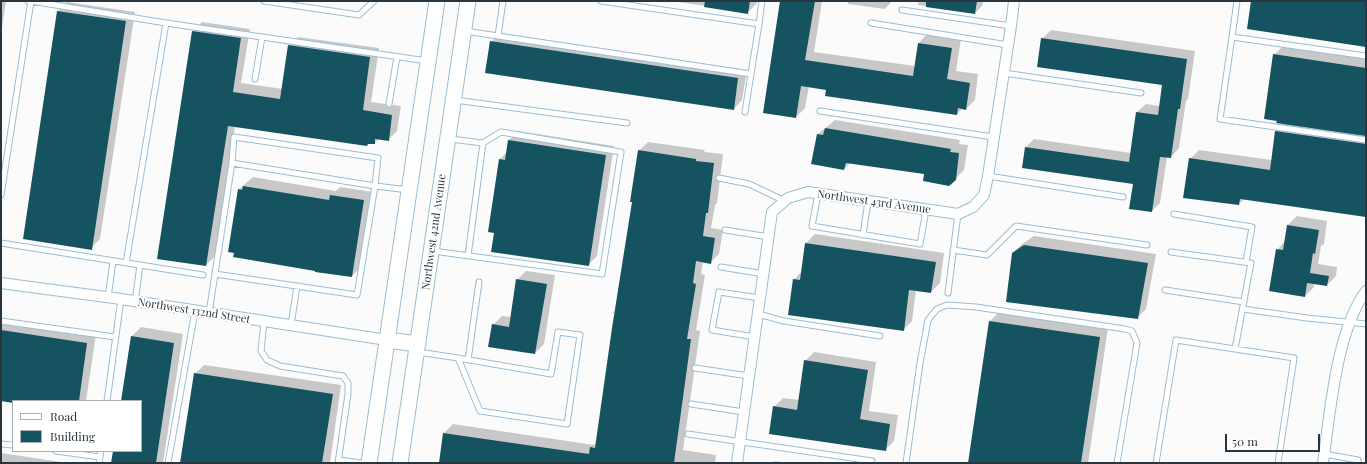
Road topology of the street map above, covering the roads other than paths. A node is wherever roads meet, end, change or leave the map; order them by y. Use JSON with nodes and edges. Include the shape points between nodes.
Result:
{"nodes":[{"id":1,"x":29,"y":1,"type":"edge"},
{"id":2,"x":264,"y":1,"type":"edge"},
{"id":3,"x":374,"y":1,"type":"edge"},
{"id":4,"x":437,"y":1,"type":"edge"},
{"id":5,"x":468,"y":1,"type":"edge"},
{"id":6,"x":504,"y":1,"type":"edge"},
{"id":7,"x":601,"y":1,"type":"edge"},
{"id":8,"x":762,"y":1,"type":"edge"},
{"id":9,"x":1014,"y":1,"type":"edge"},
{"id":10,"x":1237,"y":1,"type":"edge"},
{"id":11,"x":902,"y":10,"type":"dead end"},
{"id":12,"x":166,"y":23,"type":"junction"},
{"id":13,"x":871,"y":23,"type":"dead end"},
{"id":14,"x":759,"y":24,"type":"junction"},
{"id":15,"x":1011,"y":26,"type":"junction"},
{"id":16,"x":464,"y":31,"type":"junction"},
{"id":17,"x":498,"y":36,"type":"junction"},
{"id":18,"x":262,"y":37,"type":"junction"},
{"id":19,"x":1232,"y":37,"type":"junction"},
{"id":20,"x":1008,"y":45,"type":"junction"},
{"id":21,"x":1366,"y":56,"type":"edge"},
{"id":22,"x":397,"y":57,"type":"junction"},
{"id":23,"x":428,"y":61,"type":"junction"},
{"id":24,"x":1004,"y":73,"type":"junction"},
{"id":25,"x":751,"y":74,"type":"junction"},
{"id":26,"x":256,"y":79,"type":"dead end"},
{"id":27,"x":1141,"y":93,"type":"dead end"},
{"id":28,"x":454,"y":100,"type":"junction"},
{"id":29,"x":389,"y":104,"type":"dead end"},
{"id":30,"x":820,"y":111,"type":"dead end"},
{"id":31,"x":745,"y":112,"type":"dead end"},
{"id":32,"x":628,"y":123,"type":"dead end"},
{"id":33,"x":993,"y":137,"type":"junction"},
{"id":34,"x":448,"y":139,"type":"junction"},
{"id":35,"x":1366,"y":140,"type":"edge"},
{"id":36,"x":484,"y":143,"type":"junction"},
{"id":37,"x":232,"y":163,"type":"junction"},
{"id":38,"x":988,"y":176,"type":"junction"},
{"id":39,"x":719,"y":178,"type":"dead end"},
{"id":40,"x":375,"y":186,"type":"junction"},
{"id":41,"x":409,"y":190,"type":"junction"},
{"id":42,"x":818,"y":194,"type":"junction"},
{"id":43,"x":1,"y":195,"type":"edge"},
{"id":44,"x":1123,"y":196,"type":"dead end"},
{"id":45,"x":785,"y":201,"type":"junction"},
{"id":46,"x":868,"y":201,"type":"junction"},
{"id":47,"x":926,"y":210,"type":"junction"},
{"id":48,"x":958,"y":214,"type":"junction"},
{"id":49,"x":1174,"y":214,"type":"dead end"},
{"id":50,"x":725,"y":230,"type":"dead end"},
{"id":51,"x":863,"y":235,"type":"junction"},
{"id":52,"x":769,"y":237,"type":"junction"},
{"id":53,"x":1,"y":243,"type":"edge"},
{"id":54,"x":1147,"y":245,"type":"dead end"},
{"id":55,"x":953,"y":250,"type":"junction"},
{"id":56,"x":432,"y":251,"type":"junction"},
{"id":57,"x":1171,"y":252,"type":"dead end"},
{"id":58,"x":468,"y":256,"type":"junction"},
{"id":59,"x":113,"y":261,"type":"junction"},
{"id":60,"x":1246,"y":262,"type":"junction"},
{"id":61,"x":126,"y":263,"type":"junction"},
{"id":62,"x":140,"y":265,"type":"junction"},
{"id":63,"x":721,"y":267,"type":"dead end"},
{"id":64,"x":216,"y":274,"type":"junction"},
{"id":65,"x":764,"y":274,"type":"junction"},
{"id":66,"x":203,"y":275,"type":"dead end"},
{"id":67,"x":479,"y":282,"type":"dead end"},
{"id":68,"x":1,"y":283,"type":"edge"},
{"id":69,"x":297,"y":286,"type":"junction"},
{"id":70,"x":1166,"y":290,"type":"dead end"},
{"id":71,"x":1366,"y":291,"type":"edge"},
{"id":72,"x":948,"y":293,"type":"dead end"},
{"id":73,"x":108,"y":298,"type":"junction"},
{"id":74,"x":760,"y":298,"type":"junction"},
{"id":75,"x":121,"y":299,"type":"junction"},
{"id":76,"x":134,"y":302,"type":"junction"},
{"id":77,"x":1244,"y":302,"type":"junction"},
{"id":78,"x":1243,"y":309,"type":"junction"},
{"id":79,"x":195,"y":311,"type":"junction"},
{"id":80,"x":209,"y":313,"type":"junction"},
{"id":81,"x":758,"y":314,"type":"junction"},
{"id":82,"x":1,"y":321,"type":"edge"},
{"id":83,"x":264,"y":321,"type":"junction"},
{"id":84,"x":1349,"y":322,"type":"junction"},
{"id":85,"x":1366,"y":324,"type":"edge"},
{"id":86,"x":291,"y":325,"type":"junction"},
{"id":87,"x":880,"y":336,"type":"dead end"},
{"id":88,"x":115,"y":337,"type":"junction"},
{"id":89,"x":755,"y":337,"type":"junction"},
{"id":90,"x":387,"y":340,"type":"junction"},
{"id":91,"x":417,"y":348,"type":"junction"},
{"id":92,"x":1236,"y":349,"type":"junction"},
{"id":93,"x":458,"y":358,"type":"junction"},
{"id":94,"x":468,"y":360,"type":"junction"},
{"id":95,"x":695,"y":368,"type":"dead end"},
{"id":96,"x":749,"y":376,"type":"junction"},
{"id":97,"x":107,"y":400,"type":"edge"},
{"id":98,"x":690,"y":404,"type":"dead end"},
{"id":99,"x":744,"y":412,"type":"junction"},
{"id":100,"x":688,"y":434,"type":"dead end"},
{"id":101,"x":740,"y":441,"type":"junction"},
{"id":102,"x":1,"y":444,"type":"edge"},
{"id":103,"x":12,"y":445,"type":"edge"},
{"id":104,"x":63,"y":452,"type":"edge"},
{"id":105,"x":101,"y":452,"type":"edge"},
{"id":106,"x":100,"y":457,"type":"junction"},
{"id":107,"x":1323,"y":459,"type":"edge"},
{"id":108,"x":338,"y":461,"type":"edge"},
{"id":109,"x":872,"y":461,"type":"dead end"},
{"id":110,"x":99,"y":463,"type":"edge"},
{"id":111,"x":168,"y":463,"type":"edge"},
{"id":112,"x":362,"y":463,"type":"edge"},
{"id":113,"x":369,"y":463,"type":"edge"},
{"id":114,"x":400,"y":463,"type":"edge"},
{"id":115,"x":737,"y":463,"type":"edge"},
{"id":116,"x":906,"y":463,"type":"edge"},
{"id":117,"x":1117,"y":463,"type":"edge"},
{"id":118,"x":1156,"y":463,"type":"edge"},
{"id":119,"x":1278,"y":463,"type":"edge"},
{"id":120,"x":1358,"y":463,"type":"edge"}],
"edges":[{"from":1,"to":12,"type":"lane"},
{"from":1,"to":43,"type":"lane"},
{"from":2,"to":3,"type":"lane","via":[[359,15]]},
{"from":4,"to":23,"type":"main road"},
{"from":5,"to":16,"type":"main road","name":"Northwest 42nd Avenue"},
{"from":6,"to":17,"type":"lane"},
{"from":7,"to":14,"type":"lane"},
{"from":8,"to":14,"type":"lane"},
{"from":9,"to":15,"type":"street"},
{"from":10,"to":19,"type":"lane"},
{"from":11,"to":15,"type":"lane"},
{"from":12,"to":18,"type":"lane"},
{"from":12,"to":61,"type":"lane"},
{"from":13,"to":20,"type":"lane"},
{"from":14,"to":25,"type":"lane"},
{"from":15,"to":20,"type":"street"},
{"from":16,"to":17,"type":"lane"},
{"from":16,"to":28,"type":"main road","name":"Northwest 42nd Avenue"},
{"from":17,"to":25,"type":"lane"},
{"from":18,"to":22,"type":"lane"},
{"from":18,"to":26,"type":"lane"},
{"from":19,"to":21,"type":"lane"},
{"from":19,"to":35,"type":"lane","via":[[1220,119]]},
{"from":20,"to":24,"type":"street"},
{"from":22,"to":23,"type":"lane"},
{"from":22,"to":29,"type":"lane"},
{"from":23,"to":41,"type":"main road"},
{"from":24,"to":27,"type":"lane"},
{"from":24,"to":33,"type":"street"},
{"from":25,"to":31,"type":"lane"},
{"from":28,"to":32,"type":"lane"},
{"from":28,"to":34,"type":"main road","name":"Northwest 42nd Avenue"},
{"from":30,"to":33,"type":"lane"},
{"from":33,"to":38,"type":"street"},
{"from":34,"to":36,"type":"lane"},
{"from":34,"to":56,"type":"main road","name":"Northwest 42nd Avenue"},
{"from":36,"to":58,"type":"lane"},
{"from":36,"to":58,"type":"lane","via":[[501,132],[621,152],[602,274]]},
{"from":37,"to":40,"type":"lane"},
{"from":37,"to":40,"type":"lane","via":[[234,137],[378,158]]},
{"from":37,"to":64,"type":"lane"},
{"from":38,"to":44,"type":"lane"},
{"from":38,"to":48,"type":"street","via":[[984,195],[973,207]]},
{"from":39,"to":45,"type":"lane","via":[[749,184]]},
{"from":40,"to":41,"type":"lane"},
{"from":40,"to":69,"type":"lane","via":[[356,294]]},
{"from":41,"to":90,"type":"main road"},
{"from":42,"to":45,"type":"street","name":"Northwest 43rd Avenue","via":[[808,192]]},
{"from":42,"to":46,"type":"street","name":"Northwest 43rd Avenue"},
{"from":42,"to":51,"type":"lane","via":[[812,226]]},
{"from":45,"to":52,"type":"street","name":"Northwest 43rd Avenue","via":[[772,212]]},
{"from":46,"to":47,"type":"street","name":"Northwest 43rd Avenue"},
{"from":46,"to":51,"type":"lane"},
{"from":47,"to":48,"type":"street","name":"Northwest 43rd Avenue"},
{"from":47,"to":51,"type":"lane","via":[[920,244]]},
{"from":48,"to":55,"type":"lane"},
{"from":49,"to":60,"type":"lane","via":[[1252,227]]},
{"from":50,"to":52,"type":"lane"},
{"from":52,"to":65,"type":"street","name":"Northwest 43rd Avenue"},
{"from":53,"to":59,"type":"lane"},
{"from":54,"to":55,"type":"lane","via":[[1016,226],[987,255]]},
{"from":55,"to":72,"type":"lane"},
{"from":56,"to":58,"type":"lane"},
{"from":56,"to":91,"type":"main road","name":"Northwest 42nd Avenue"},
{"from":57,"to":60,"type":"lane"},
{"from":59,"to":61,"type":"lane"},
{"from":59,"to":73,"type":"lane"},
{"from":60,"to":77,"type":"lane","via":[[1251,263]]},
{"from":61,"to":62,"type":"lane"},
{"from":62,"to":66,"type":"lane"},
{"from":62,"to":76,"type":"lane"},
{"from":63,"to":65,"type":"lane"},
{"from":64,"to":69,"type":"lane"},
{"from":64,"to":80,"type":"lane"},
{"from":65,"to":74,"type":"street","name":"Northwest 43rd Avenue"},
{"from":67,"to":94,"type":"lane"},
{"from":68,"to":73,"type":"street","name":"Northwest 132nd Street"},
{"from":69,"to":86,"type":"lane"},
{"from":70,"to":77,"type":"lane"},
{"from":71,"to":84,"type":"street"},
{"from":73,"to":75,"type":"street","name":"Northwest 132nd Street"},
{"from":74,"to":81,"type":"street","name":"Northwest 43rd Avenue"},
{"from":74,"to":89,"type":"lane","via":[[719,292],[712,330]]},
{"from":75,"to":76,"type":"street","name":"Northwest 132nd Street"},
{"from":75,"to":88,"type":"lane"},
{"from":76,"to":79,"type":"street","name":"Northwest 132nd Street"},
{"from":77,"to":78,"type":"lane"},
{"from":78,"to":84,"type":"lane"},
{"from":78,"to":92,"type":"lane"},
{"from":79,"to":80,"type":"street","name":"Northwest 132nd Street"},
{"from":79,"to":111,"type":"lane"},
{"from":80,"to":83,"type":"street","name":"Northwest 132nd Street"},
{"from":81,"to":87,"type":"lane","via":[[784,321]]},
{"from":81,"to":89,"type":"street","name":"Northwest 43rd Avenue"},
{"from":82,"to":88,"type":"lane"},
{"from":83,"to":86,"type":"street","name":"Northwest 132nd Street"},
{"from":83,"to":108,"type":"lane","via":[[261,351],[267,360],[280,366],[343,376],[348,383]]},
{"from":84,"to":85,"type":"lane"},
{"from":84,"to":107,"type":"street","via":[[1337,370]]},
{"from":86,"to":90,"type":"street","name":"Northwest 132nd Street"},
{"from":88,"to":97,"type":"lane"},
{"from":89,"to":96,"type":"street","name":"Northwest 43rd Avenue"},
{"from":90,"to":91,"type":"main road"},
{"from":90,"to":113,"type":"main road"},
{"from":91,"to":93,"type":"lane"},
{"from":91,"to":114,"type":"main road","name":"Northwest 42nd Avenue"},
{"from":92,"to":118,"type":"lane","via":[[1176,340]]},
{"from":92,"to":119,"type":"lane","via":[[1294,358]]},
{"from":93,"to":94,"type":"lane"},
{"from":93,"to":94,"type":"lane","via":[[480,412],[567,424],[580,335],[558,332],[551,374]]},
{"from":95,"to":96,"type":"lane"},
{"from":96,"to":99,"type":"street","name":"Northwest 43rd Avenue"},
{"from":98,"to":99,"type":"lane"},
{"from":99,"to":101,"type":"street","name":"Northwest 43rd Avenue"},
{"from":100,"to":101,"type":"lane"},
{"from":101,"to":109,"type":"lane"},
{"from":101,"to":115,"type":"street","name":"Northwest 43rd Avenue"},
{"from":102,"to":103,"type":"lane"},
{"from":104,"to":106,"type":"lane"},
{"from":105,"to":106,"type":"lane"},
{"from":106,"to":110,"type":"lane"},
{"from":107,"to":120,"type":"lane","via":[[1358,460]]},
{"from":108,"to":112,"type":"lane"},
{"from":116,"to":117,"type":"lane","via":[[928,320],[936,309],[947,305],[976,307],[1132,331],[1137,343]]}]}
